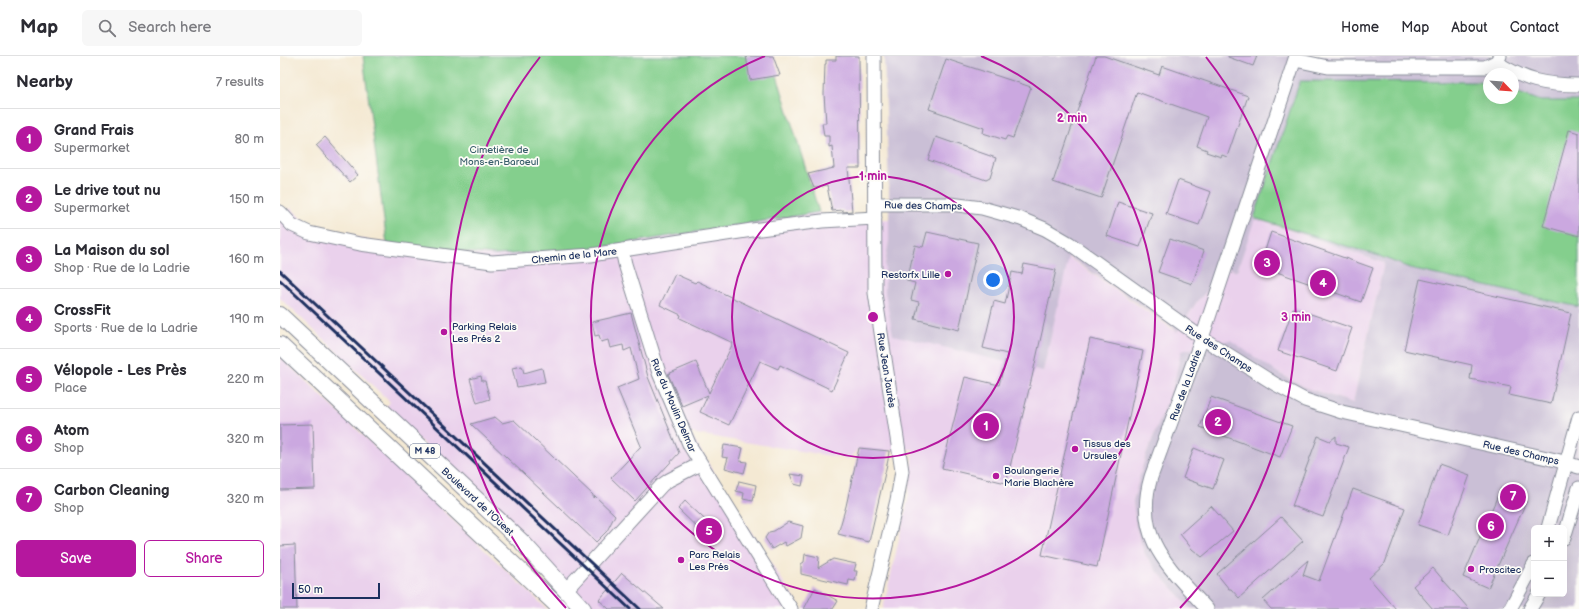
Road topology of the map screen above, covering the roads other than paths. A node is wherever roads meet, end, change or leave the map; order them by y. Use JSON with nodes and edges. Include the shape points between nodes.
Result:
{"nodes":[{"id":1,"x":874,"y":56,"type":"edge"},
{"id":2,"x":1296,"y":58,"type":"edge"},
{"id":3,"x":1498,"y":59,"type":"edge"},
{"id":4,"x":1579,"y":85,"type":"edge"},
{"id":5,"x":876,"y":204,"type":"junction"},
{"id":6,"x":280,"y":212,"type":"edge"},
{"id":7,"x":875,"y":218,"type":"junction"},
{"id":8,"x":622,"y":250,"type":"junction"},
{"id":9,"x":280,"y":315,"type":"edge"},
{"id":10,"x":1202,"y":338,"type":"junction"},
{"id":11,"x":280,"y":345,"type":"edge"},
{"id":12,"x":1579,"y":417,"type":"edge"},
{"id":13,"x":700,"y":464,"type":"junction"},
{"id":14,"x":1573,"y":465,"type":"edge"},
{"id":15,"x":1579,"y":488,"type":"edge"},
{"id":16,"x":1549,"y":525,"type":"edge"},
{"id":17,"x":1567,"y":528,"type":"edge"},
{"id":18,"x":1531,"y":570,"type":"edge"},
{"id":19,"x":565,"y":591,"type":"junction"},
{"id":20,"x":1537,"y":597,"type":"edge"},
{"id":21,"x":561,"y":609,"type":"edge"},
{"id":22,"x":583,"y":609,"type":"edge"},
{"id":23,"x":791,"y":609,"type":"edge"},
{"id":24,"x":871,"y":609,"type":"edge"},
{"id":25,"x":1207,"y":609,"type":"edge"},
{"id":26,"x":1510,"y":609,"type":"edge"},
{"id":27,"x":1530,"y":609,"type":"edge"}],
"edges":[{"from":1,"to":5,"type":"street","name":"Rue Jean Jaurès"},
{"from":2,"to":3,"type":"street","via":[[1328,67],[1485,67]]},
{"from":2,"to":10,"type":"street","name":"Rue de la Ladrie"},
{"from":3,"to":4,"type":"street","via":[[1514,74],[1548,84]]},
{"from":5,"to":7,"type":"street","name":"Rue Jean Jaurès"},
{"from":5,"to":10,"type":"street","name":"Rue des Champs","via":[[950,204],[982,208],[1021,219],[1069,243]]},
{"from":6,"to":8,"type":"street","name":"Chemin de la Mare","via":[[292,225],[309,233],[360,244],[492,262],[591,255]]},
{"from":7,"to":8,"type":"street","name":"Chemin de la Mare","via":[[822,221],[749,230]]},
{"from":7,"to":24,"type":"street","name":"Rue Jean Jaurès","via":[[876,302],[902,470]]},
{"from":8,"to":13,"type":"street","name":"Rue du Moulin Delmar","via":[[624,264],[659,374]]},
{"from":9,"to":19,"type":"main road","name":"Boulevard de l'Ouest","number":"M 48","via":[[522,542]]},
{"from":10,"to":14,"type":"street","name":"Rue des Champs","via":[[1280,387],[1318,405]]},
{"from":10,"to":25,"type":"street","name":"Rue de la Ladrie","via":[[1152,477],[1146,504],[1148,525],[1155,548]]},
{"from":11,"to":21,"type":"main road","number":"M 48"},
{"from":12,"to":14,"type":"street"},
{"from":13,"to":19,"type":"street","via":[[662,485]]},
{"from":13,"to":23,"type":"street","name":"Rue du Moulin Delmar"},
{"from":14,"to":16,"type":"street"},
{"from":15,"to":17,"type":"street"},
{"from":18,"to":26,"type":"street"},
{"from":19,"to":22,"type":"main road","name":"Boulevard de l'Ouest","number":"M 48"},
{"from":20,"to":27,"type":"street"}]}
